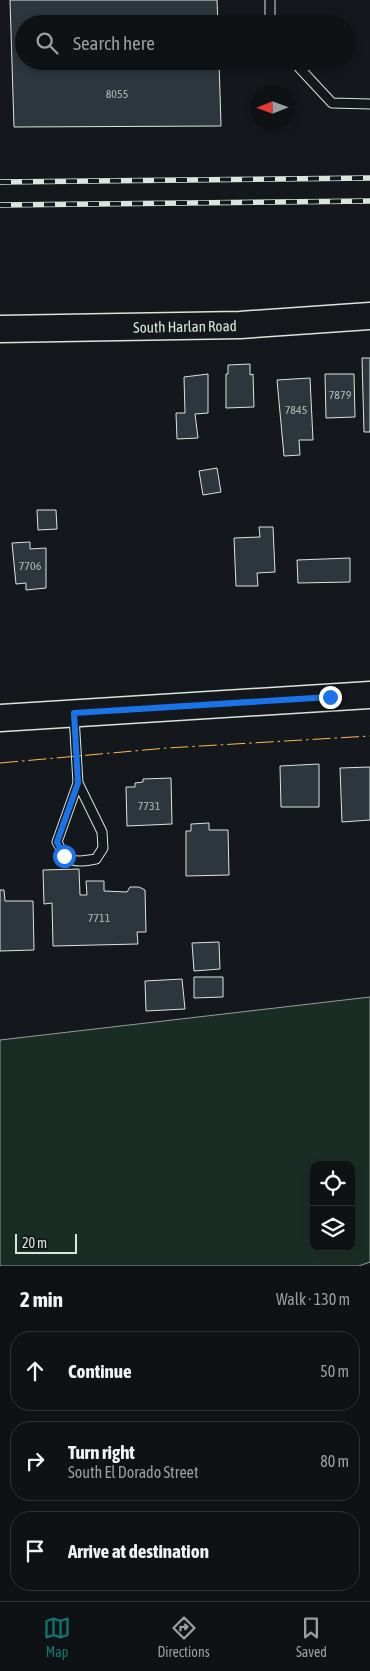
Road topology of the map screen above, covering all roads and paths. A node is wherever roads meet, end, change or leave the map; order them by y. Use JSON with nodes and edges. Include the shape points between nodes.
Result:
{"nodes":[{"id":1,"x":270,"y":0,"type":"edge"},
{"id":2,"x":270,"y":15,"type":"edge"},
{"id":3,"x":301,"y":70,"type":"edge"},
{"id":4,"x":370,"y":104,"type":"edge"},
{"id":5,"x":370,"y":316,"type":"edge"},
{"id":6,"x":0,"y":329,"type":"edge"},
{"id":7,"x":370,"y":695,"type":"edge"},
{"id":8,"x":74,"y":713,"type":"junction"},
{"id":9,"x":0,"y":718,"type":"edge"},
{"id":10,"x":78,"y":783,"type":"junction"}],
"edges":[{"from":1,"to":2,"type":"lane"},
{"from":3,"to":4,"type":"lane","via":[[332,103]]},
{"from":5,"to":6,"type":"main road","name":"South Harlan Road","via":[[240,325]]},
{"from":7,"to":8,"type":"main road"},
{"from":8,"to":9,"type":"main road"},
{"from":8,"to":10,"type":"lane"},
{"from":10,"to":10,"type":"lane","via":[[57,842],[64,856],[84,861],[96,859],[104,848],[102,832]]}]}
